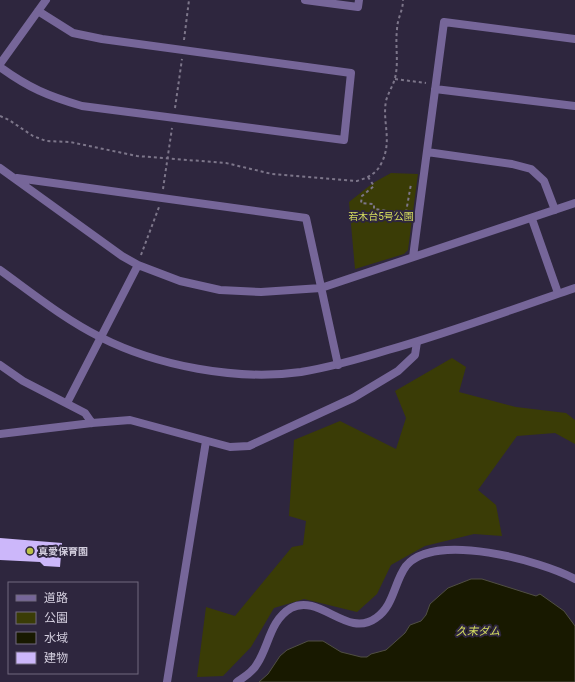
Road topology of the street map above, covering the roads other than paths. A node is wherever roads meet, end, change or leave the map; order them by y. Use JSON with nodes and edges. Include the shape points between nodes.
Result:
{"nodes":[{"id":1,"x":46,"y":0,"type":"edge"},
{"id":2,"x":305,"y":0,"type":"edge"},
{"id":3,"x":359,"y":0,"type":"edge"},
{"id":4,"x":38,"y":11,"type":"junction"},
{"id":5,"x":575,"y":39,"type":"edge"},
{"id":6,"x":0,"y":66,"type":"edge"},
{"id":7,"x":436,"y":86,"type":"junction"},
{"id":8,"x":575,"y":106,"type":"edge"},
{"id":9,"x":427,"y":152,"type":"junction"},
{"id":10,"x":0,"y":168,"type":"edge"},
{"id":11,"x":15,"y":178,"type":"junction"},
{"id":12,"x":575,"y":203,"type":"edge"},
{"id":13,"x":555,"y":210,"type":"junction"},
{"id":14,"x":532,"y":219,"type":"junction"},
{"id":15,"x":413,"y":257,"type":"junction"},
{"id":16,"x":138,"y":265,"type":"junction"},
{"id":17,"x":0,"y":270,"type":"edge"},
{"id":18,"x":321,"y":288,"type":"junction"},
{"id":19,"x":575,"y":288,"type":"edge"},
{"id":20,"x":558,"y":293,"type":"junction"},
{"id":21,"x":100,"y":337,"type":"junction"},
{"id":22,"x":417,"y":342,"type":"junction"},
{"id":23,"x":0,"y":365,"type":"edge"},
{"id":24,"x":338,"y":365,"type":"junction"},
{"id":25,"x":67,"y":403,"type":"junction"},
{"id":26,"x":92,"y":423,"type":"junction"},
{"id":27,"x":0,"y":434,"type":"edge"},
{"id":28,"x":206,"y":441,"type":"junction"},
{"id":29,"x":575,"y":579,"type":"edge"},
{"id":30,"x":167,"y":682,"type":"edge"},
{"id":31,"x":237,"y":682,"type":"edge"}],
"edges":[{"from":1,"to":4,"type":"street"},
{"from":2,"to":3,"type":"street","via":[[358,7]]},
{"from":4,"to":6,"type":"street"},
{"from":4,"to":6,"type":"street","via":[[73,33],[102,40],[351,73],[344,140],[82,106],[54,98],[23,84]]},
{"from":5,"to":7,"type":"street","via":[[444,22]]},
{"from":7,"to":8,"type":"street"},
{"from":7,"to":9,"type":"street"},
{"from":9,"to":13,"type":"street","via":[[531,169],[544,181]]},
{"from":9,"to":15,"type":"street"},
{"from":10,"to":11,"type":"street"},
{"from":11,"to":16,"type":"street","via":[[105,245]]},
{"from":11,"to":18,"type":"street","via":[[306,218]]},
{"from":12,"to":13,"type":"street"},
{"from":13,"to":14,"type":"street"},
{"from":14,"to":15,"type":"street"},
{"from":14,"to":20,"type":"street"},
{"from":15,"to":18,"type":"street"},
{"from":16,"to":18,"type":"street","via":[[180,281],[220,290],[260,292]]},
{"from":16,"to":21,"type":"street"},
{"from":17,"to":21,"type":"street","via":[[61,314]]},
{"from":18,"to":24,"type":"street"},
{"from":19,"to":20,"type":"street"},
{"from":20,"to":22,"type":"street"},
{"from":21,"to":24,"type":"street","via":[[146,355],[187,367],[228,373],[300,372]]},
{"from":21,"to":25,"type":"street"},
{"from":22,"to":24,"type":"street"},
{"from":22,"to":28,"type":"street","via":[[415,355],[398,371],[353,398],[249,446],[230,447]]},
{"from":23,"to":25,"type":"street","via":[[23,381]]},
{"from":25,"to":26,"type":"street","via":[[85,413]]},
{"from":26,"to":27,"type":"street"},
{"from":26,"to":28,"type":"street","via":[[130,420]]},
{"from":28,"to":30,"type":"street"},
{"from":29,"to":31,"type":"street","via":[[558,570],[523,560],[453,550],[427,553],[407,566],[386,609],[376,619],[365,623],[348,623],[314,607],[292,608],[282,614],[257,665]]}]}
